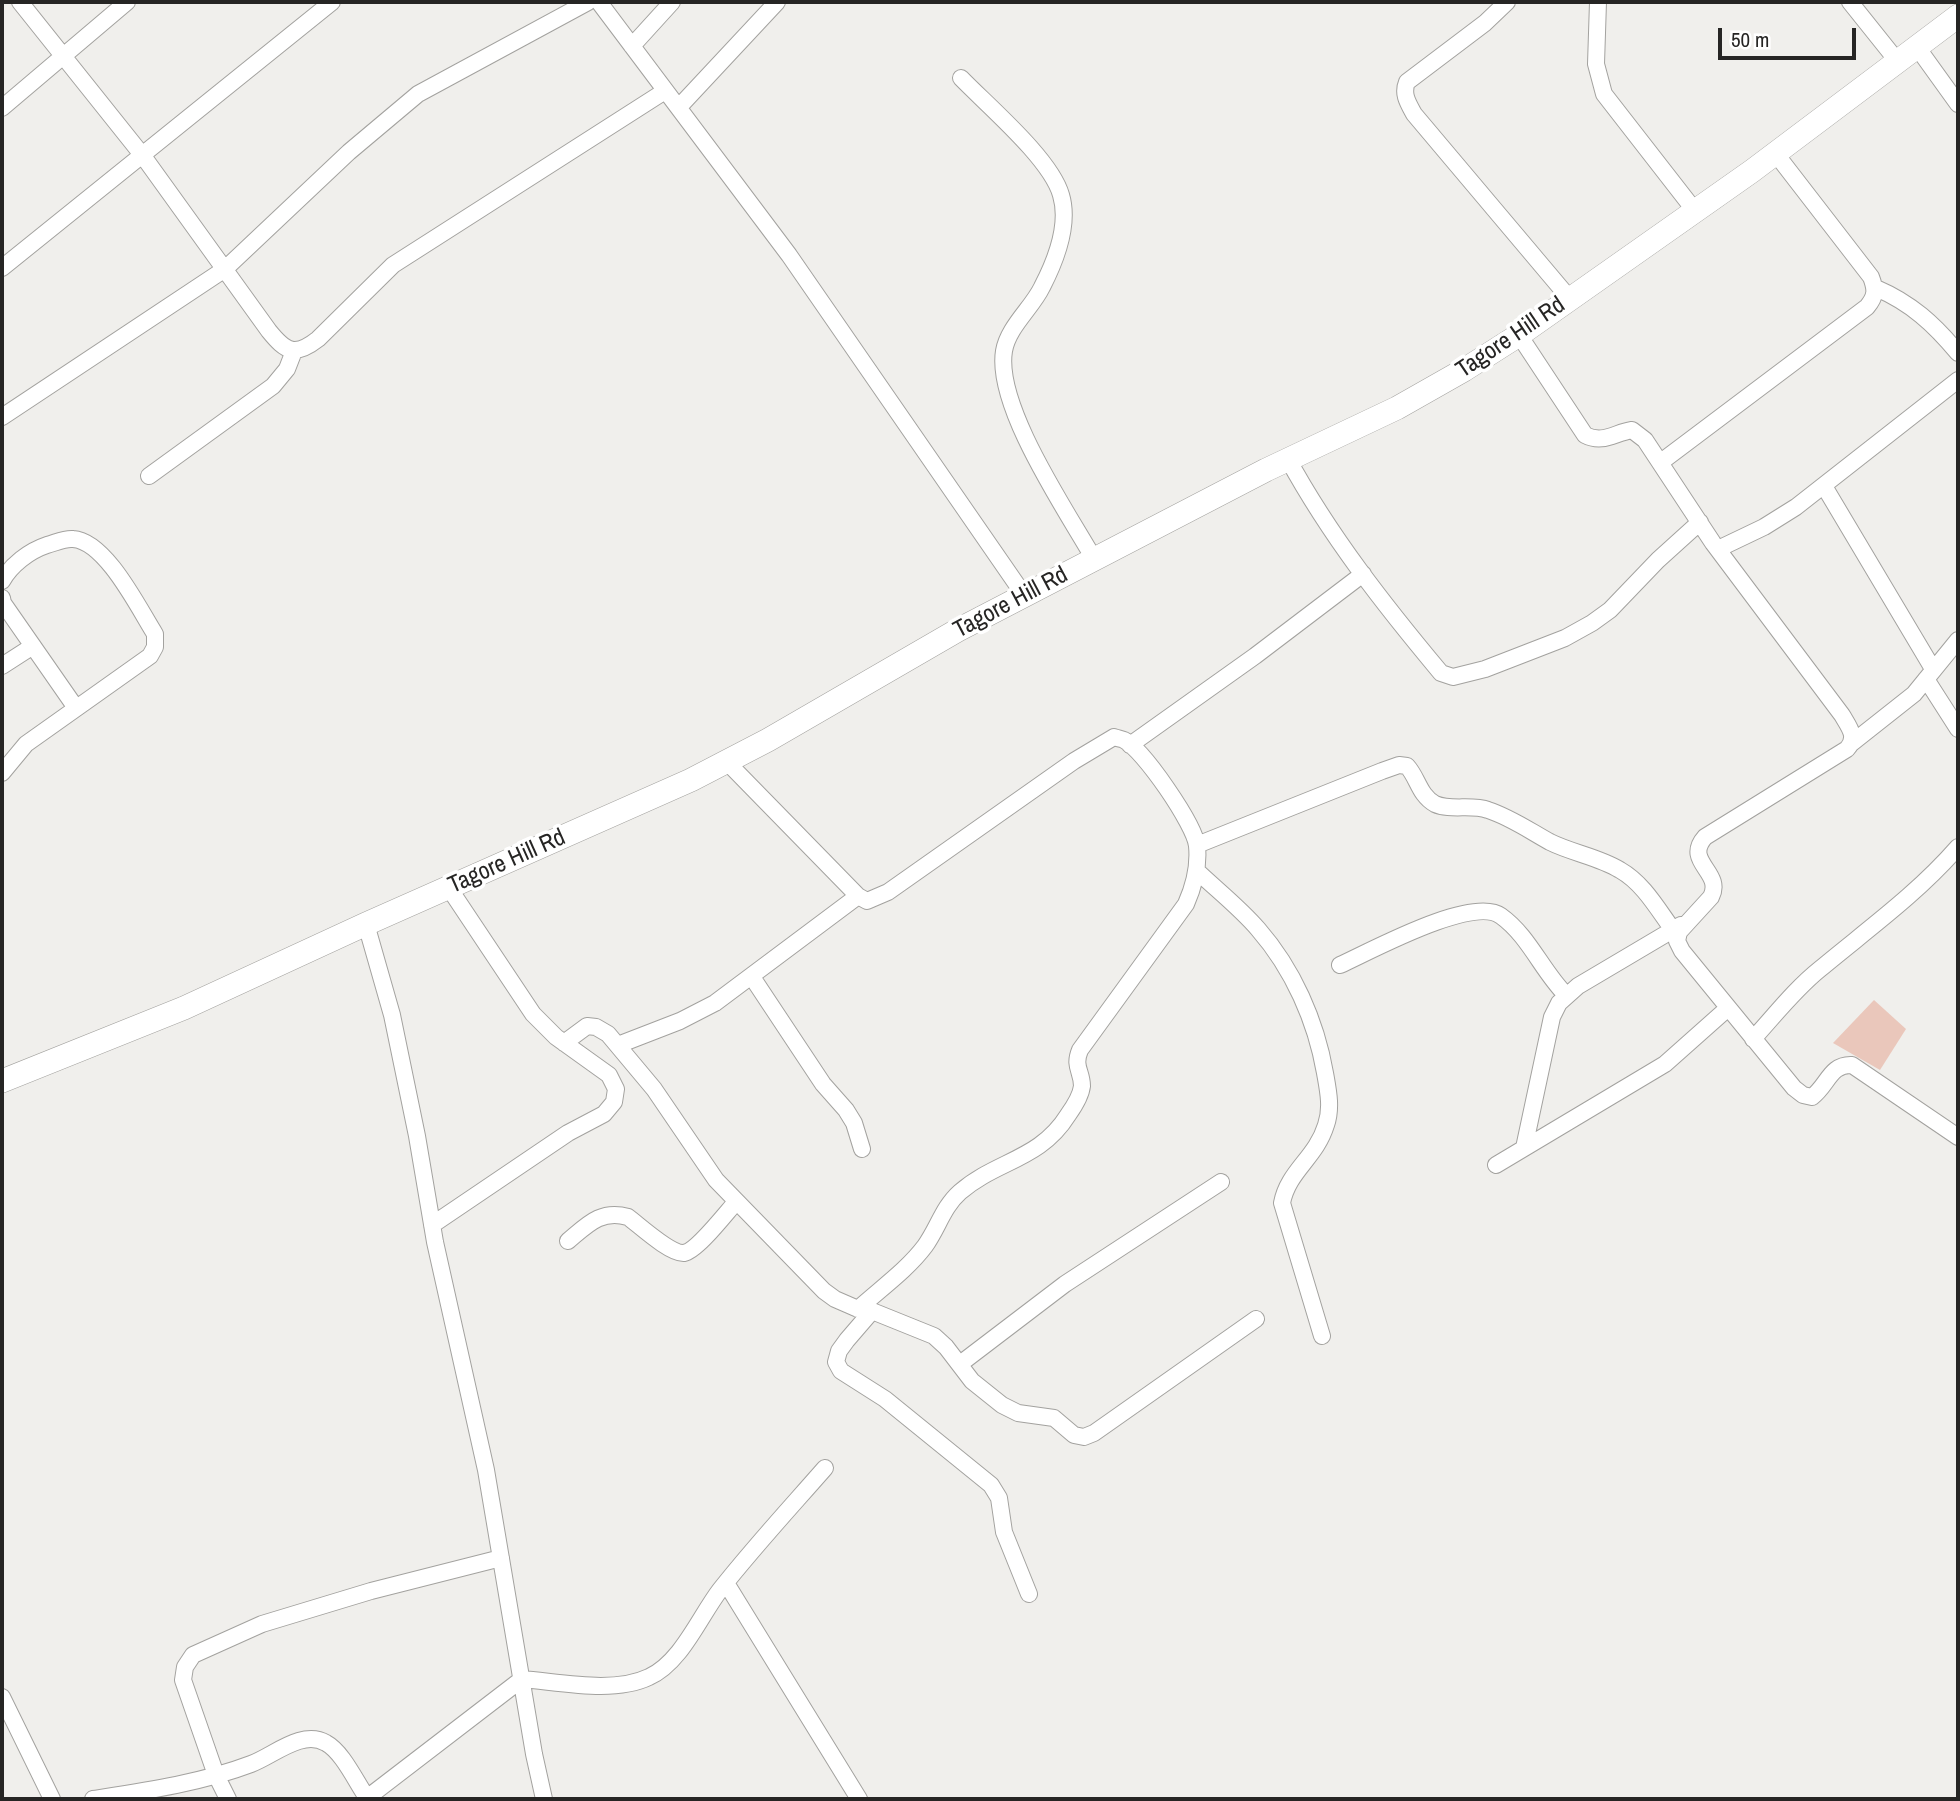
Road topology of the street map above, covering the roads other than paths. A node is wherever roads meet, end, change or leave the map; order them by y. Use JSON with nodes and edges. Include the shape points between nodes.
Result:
{"nodes":[{"id":1,"x":20,"y":2,"type":"edge"},
{"id":2,"x":127,"y":2,"type":"edge"},
{"id":3,"x":332,"y":2,"type":"edge"},
{"id":4,"x":588,"y":2,"type":"edge"},
{"id":5,"x":599,"y":2,"type":"edge"},
{"id":6,"x":672,"y":2,"type":"edge"},
{"id":7,"x":778,"y":2,"type":"edge"},
{"id":8,"x":1507,"y":2,"type":"edge"},
{"id":9,"x":1598,"y":2,"type":"edge"},
{"id":10,"x":1850,"y":2,"type":"edge"},
{"id":11,"x":1958,"y":16,"type":"edge"},
{"id":12,"x":632,"y":46,"type":"junction"},
{"id":13,"x":1917,"y":47,"type":"junction"},
{"id":14,"x":63,"y":57,"type":"junction"},
{"id":15,"x":1898,"y":62,"type":"junction"},
{"id":16,"x":961,"y":78,"type":"dead end"},
{"id":17,"x":665,"y":91,"type":"junction"},
{"id":18,"x":1958,"y":104,"type":"edge"},
{"id":19,"x":679,"y":107,"type":"junction"},
{"id":20,"x":2,"y":108,"type":"edge"},
{"id":21,"x":1776,"y":154,"type":"junction"},
{"id":22,"x":143,"y":156,"type":"junction"},
{"id":23,"x":1695,"y":211,"type":"junction"},
{"id":24,"x":2,"y":268,"type":"edge"},
{"id":25,"x":225,"y":269,"type":"junction"},
{"id":26,"x":1876,"y":288,"type":"junction"},
{"id":27,"x":1570,"y":299,"type":"junction"},
{"id":28,"x":1519,"y":335,"type":"junction"},
{"id":29,"x":294,"y":351,"type":"junction"},
{"id":30,"x":1958,"y":354,"type":"edge"},
{"id":31,"x":1958,"y":380,"type":"edge"},
{"id":32,"x":2,"y":416,"type":"edge"},
{"id":33,"x":1288,"y":459,"type":"junction"},
{"id":34,"x":1661,"y":461,"type":"junction"},
{"id":35,"x":149,"y":476,"type":"dead end"},
{"id":36,"x":1824,"y":486,"type":"junction"},
{"id":37,"x":1700,"y":522,"type":"junction"},
{"id":38,"x":1718,"y":549,"type":"junction"},
{"id":39,"x":1094,"y":559,"type":"junction"},
{"id":40,"x":1363,"y":574,"type":"junction"},
{"id":41,"x":2,"y":582,"type":"edge"},
{"id":42,"x":1024,"y":595,"type":"junction"},
{"id":43,"x":2,"y":598,"type":"edge"},
{"id":44,"x":1958,"y":640,"type":"edge"},
{"id":45,"x":33,"y":646,"type":"junction"},
{"id":46,"x":2,"y":667,"type":"edge"},
{"id":47,"x":1930,"y":674,"type":"junction"},
{"id":48,"x":76,"y":708,"type":"junction"},
{"id":49,"x":1958,"y":730,"type":"edge"},
{"id":50,"x":1852,"y":743,"type":"junction"},
{"id":51,"x":1130,"y":745,"type":"junction"},
{"id":52,"x":727,"y":762,"type":"junction"},
{"id":53,"x":2,"y":772,"type":"edge"},
{"id":54,"x":1197,"y":845,"type":"junction"},
{"id":55,"x":1958,"y":848,"type":"edge"},
{"id":56,"x":1196,"y":871,"type":"junction"},
{"id":57,"x":449,"y":888,"type":"junction"},
{"id":58,"x":858,"y":896,"type":"junction"},
{"id":59,"x":366,"y":924,"type":"junction"},
{"id":60,"x":1679,"y":926,"type":"junction"},
{"id":61,"x":1340,"y":965,"type":"dead end"},
{"id":62,"x":752,"y":976,"type":"junction"},
{"id":63,"x":1566,"y":995,"type":"junction"},
{"id":64,"x":1728,"y":1008,"type":"junction"},
{"id":65,"x":1753,"y":1039,"type":"junction"},
{"id":66,"x":564,"y":1043,"type":"junction"},
{"id":67,"x":618,"y":1045,"type":"junction"},
{"id":68,"x":2,"y":1081,"type":"edge"},
{"id":69,"x":1958,"y":1137,"type":"edge"},
{"id":70,"x":1524,"y":1148,"type":"junction"},
{"id":71,"x":862,"y":1149,"type":"dead end"},
{"id":72,"x":1496,"y":1165,"type":"dead end"},
{"id":73,"x":1221,"y":1182,"type":"dead end"},
{"id":74,"x":736,"y":1202,"type":"junction"},
{"id":75,"x":432,"y":1225,"type":"junction"},
{"id":76,"x":568,"y":1241,"type":"dead end"},
{"id":77,"x":865,"y":1310,"type":"junction"},
{"id":78,"x":1256,"y":1319,"type":"dead end"},
{"id":79,"x":1322,"y":1336,"type":"dead end"},
{"id":80,"x":960,"y":1364,"type":"junction"},
{"id":81,"x":825,"y":1468,"type":"dead end"},
{"id":82,"x":501,"y":1558,"type":"junction"},
{"id":83,"x":726,"y":1583,"type":"junction"},
{"id":84,"x":1029,"y":1594,"type":"dead end"},
{"id":85,"x":522,"y":1679,"type":"junction"},
{"id":86,"x":2,"y":1696,"type":"edge"},
{"id":87,"x":216,"y":1775,"type":"junction"},
{"id":88,"x":368,"y":1798,"type":"edge"},
{"id":89,"x":52,"y":1799,"type":"edge"},
{"id":90,"x":93,"y":1799,"type":"edge"},
{"id":91,"x":228,"y":1799,"type":"edge"},
{"id":92,"x":544,"y":1799,"type":"edge"},
{"id":93,"x":859,"y":1799,"type":"edge"}],
"edges":[{"from":1,"to":14,"type":"street"},
{"from":2,"to":14,"type":"street"},
{"from":3,"to":22,"type":"street"},
{"from":4,"to":25,"type":"street","via":[[418,94]]},
{"from":5,"to":12,"type":"street"},
{"from":6,"to":12,"type":"street"},
{"from":7,"to":19,"type":"street"},
{"from":8,"to":27,"type":"street","via":[[1407,82],[1406,101]]},
{"from":9,"to":23,"type":"street","via":[[1596,64],[1604,94]]},
{"from":10,"to":15,"type":"street"},
{"from":11,"to":13,"type":"main road","name":"Tagore Hill Rd"},
{"from":12,"to":17,"type":"street"},
{"from":13,"to":15,"type":"main road","name":"Tagore Hill Rd"},
{"from":13,"to":18,"type":"street"},
{"from":14,"to":20,"type":"street"},
{"from":14,"to":22,"type":"street"},
{"from":15,"to":21,"type":"main road","name":"Tagore Hill Rd"},
{"from":16,"to":39,"type":"street","via":[[1041,162],[1061,194],[1059,247],[1036,301],[1010,336],[1004,350],[1004,371],[1020,427]]},
{"from":17,"to":19,"type":"street"},
{"from":17,"to":29,"type":"street","via":[[393,265],[318,339],[306,349]]},
{"from":19,"to":42,"type":"street","via":[[789,255]]},
{"from":21,"to":23,"type":"main road","name":"Tagore Hill Rd"},
{"from":21,"to":26,"type":"street"},
{"from":22,"to":24,"type":"street"},
{"from":22,"to":25,"type":"street"},
{"from":23,"to":27,"type":"main road","name":"Tagore Hill Rd"},
{"from":25,"to":29,"type":"street","via":[[282,347]]},
{"from":25,"to":32,"type":"street"},
{"from":26,"to":30,"type":"street","via":[[1910,305],[1937,327]]},
{"from":26,"to":34,"type":"street","via":[[1867,307]]},
{"from":27,"to":28,"type":"main road","name":"Tagore Hill Rd"},
{"from":28,"to":33,"type":"main road","name":"Tagore Hill Rd","via":[[1397,408]]},
{"from":28,"to":34,"type":"street","via":[[1585,435],[1603,440],[1632,430]]},
{"from":29,"to":35,"type":"street","via":[[273,386]]},
{"from":31,"to":36,"type":"street"},
{"from":33,"to":39,"type":"main road","name":"Tagore Hill Rd"},
{"from":33,"to":40,"type":"street","via":[[1326,524]]},
{"from":34,"to":37,"type":"street"},
{"from":36,"to":38,"type":"street","via":[[1779,518]]},
{"from":36,"to":47,"type":"street"},
{"from":37,"to":38,"type":"street"},
{"from":37,"to":40,"type":"street","via":[[1592,623],[1553,643],[1454,677],[1441,673]]},
{"from":38,"to":50,"type":"street","via":[[1842,715],[1853,734]]},
{"from":39,"to":42,"type":"main road","name":"Tagore Hill Rd"},
{"from":40,"to":51,"type":"street"},
{"from":41,"to":48,"type":"street","via":[[7,571],[43,546],[73,539],[88,544],[111,565],[155,634],[150,656]]},
{"from":42,"to":52,"type":"main road","name":"Tagore Hill Rd"},
{"from":43,"to":45,"type":"street"},
{"from":44,"to":47,"type":"street"},
{"from":45,"to":46,"type":"street"},
{"from":45,"to":48,"type":"street"},
{"from":47,"to":49,"type":"street"},
{"from":47,"to":50,"type":"street","via":[[1914,694]]},
{"from":48,"to":53,"type":"street","via":[[26,744]]},
{"from":50,"to":60,"type":"street","via":[[1705,838],[1697,850],[1715,890]]},
{"from":51,"to":54,"type":"street","via":[[1179,807]]},
{"from":51,"to":58,"type":"street","via":[[1114,737],[1102,742],[888,892],[867,901]]},
{"from":52,"to":57,"type":"main road","name":"Tagore Hill Rd"},
{"from":52,"to":58,"type":"street"},
{"from":54,"to":56,"type":"street"},
{"from":54,"to":60,"type":"street","via":[[1382,771],[1407,766],[1426,798],[1437,805],[1481,807],[1554,844],[1619,869]]},
{"from":55,"to":65,"type":"street","via":[[1908,897],[1791,996]]},
{"from":56,"to":77,"type":"street","via":[[1186,904],[1080,1050],[1076,1061],[1082,1087],[1068,1116],[1045,1143],[958,1194],[920,1252]]},
{"from":56,"to":79,"type":"street","via":[[1274,949],[1301,996],[1321,1052],[1327,1123],[1318,1146],[1284,1189],[1282,1203]]},
{"from":57,"to":59,"type":"main road","name":"Tagore Hill Rd"},
{"from":57,"to":66,"type":"street","via":[[522,1000]]},
{"from":58,"to":62,"type":"street"},
{"from":59,"to":68,"type":"main road","name":"Tagore Hill Rd","via":[[184,1008]]},
{"from":59,"to":75,"type":"street","via":[[394,1029]]},
{"from":60,"to":63,"type":"street"},
{"from":60,"to":64,"type":"street","via":[[1677,940],[1682,951]]},
{"from":61,"to":63,"type":"street","via":[[1456,915],[1486,910],[1499,914],[1516,929]]},
{"from":62,"to":67,"type":"street","via":[[696,1013]]},
{"from":62,"to":71,"type":"street","via":[[823,1084],[846,1110]]},
{"from":63,"to":70,"type":"street","via":[[1552,1017]]},
{"from":64,"to":65,"type":"street"},
{"from":64,"to":70,"type":"street","via":[[1665,1064]]},
{"from":65,"to":69,"type":"street","via":[[1803,1095],[1812,1097],[1834,1069],[1852,1065]]},
{"from":66,"to":67,"type":"street","via":[[587,1026],[608,1034]]},
{"from":66,"to":75,"type":"street","via":[[609,1075],[614,1102],[604,1114]]},
{"from":67,"to":74,"type":"street"},
{"from":70,"to":72,"type":"street"},
{"from":73,"to":80,"type":"street","via":[[1065,1284]]},
{"from":74,"to":76,"type":"street","via":[[684,1253],[672,1250],[628,1217],[608,1213]]},
{"from":74,"to":77,"type":"street","via":[[824,1291]]},
{"from":75,"to":82,"type":"street"},
{"from":77,"to":80,"type":"street","via":[[934,1336]]},
{"from":77,"to":84,"type":"street","via":[[839,1351],[836,1362],[841,1371],[885,1399],[991,1485]]},
{"from":78,"to":80,"type":"street","via":[[1084,1437],[1054,1419],[1018,1413],[1002,1405],[972,1381]]},
{"from":81,"to":83,"type":"street"},
{"from":82,"to":85,"type":"street"},
{"from":82,"to":87,"type":"street","via":[[303,1611],[193,1655],[183,1680]]},
{"from":83,"to":85,"type":"street","via":[[685,1642],[652,1676],[619,1686]]},
{"from":83,"to":93,"type":"street"},
{"from":85,"to":88,"type":"street"},
{"from":85,"to":92,"type":"street"},
{"from":86,"to":89,"type":"street"},
{"from":87,"to":88,"type":"street","via":[[255,1763],[289,1745],[315,1740],[334,1750]]},
{"from":87,"to":90,"type":"street"},
{"from":87,"to":91,"type":"street"}]}
